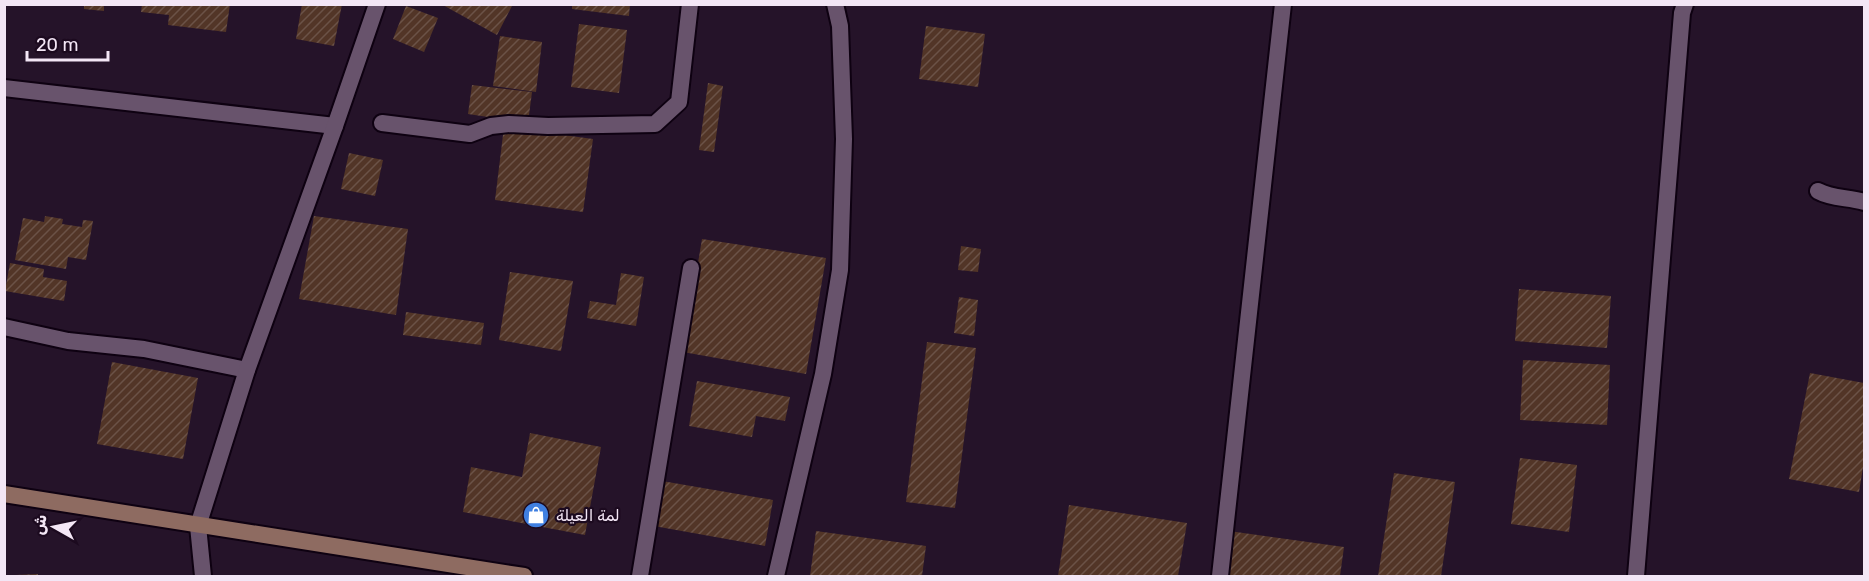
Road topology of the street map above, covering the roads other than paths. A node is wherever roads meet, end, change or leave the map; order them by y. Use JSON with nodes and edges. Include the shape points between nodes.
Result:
{"nodes":[{"id":1,"x":377,"y":4,"type":"edge"},
{"id":2,"x":690,"y":4,"type":"edge"},
{"id":3,"x":835,"y":4,"type":"edge"},
{"id":4,"x":1283,"y":4,"type":"edge"},
{"id":5,"x":1685,"y":4,"type":"edge"},
{"id":6,"x":4,"y":88,"type":"edge"},
{"id":7,"x":382,"y":123,"type":"dead end"},
{"id":8,"x":335,"y":126,"type":"junction"},
{"id":9,"x":1818,"y":191,"type":"dead end"},
{"id":10,"x":1864,"y":202,"type":"edge"},
{"id":11,"x":691,"y":268,"type":"dead end"},
{"id":12,"x":4,"y":327,"type":"edge"},
{"id":13,"x":247,"y":370,"type":"junction"},
{"id":14,"x":4,"y":494,"type":"edge"},
{"id":15,"x":198,"y":525,"type":"junction"},
{"id":16,"x":203,"y":576,"type":"edge"},
{"id":17,"x":524,"y":576,"type":"edge"},
{"id":18,"x":640,"y":576,"type":"edge"},
{"id":19,"x":776,"y":576,"type":"edge"},
{"id":20,"x":1220,"y":576,"type":"edge"},
{"id":21,"x":1636,"y":576,"type":"edge"}],
"edges":[{"from":1,"to":8,"type":"street"},
{"from":2,"to":7,"type":"street","via":[[679,102],[655,124],[509,124],[470,134]]},
{"from":3,"to":19,"type":"street","via":[[840,26],[844,139],[840,270],[819,393]]},
{"from":4,"to":20,"type":"street"},
{"from":5,"to":21,"type":"street"},
{"from":6,"to":8,"type":"street"},
{"from":8,"to":13,"type":"street"},
{"from":9,"to":10,"type":"street"},
{"from":11,"to":18,"type":"street"},
{"from":12,"to":13,"type":"street"},
{"from":13,"to":15,"type":"street"},
{"from":14,"to":15,"type":"main road"},
{"from":15,"to":16,"type":"street"},
{"from":15,"to":17,"type":"main road"}]}
